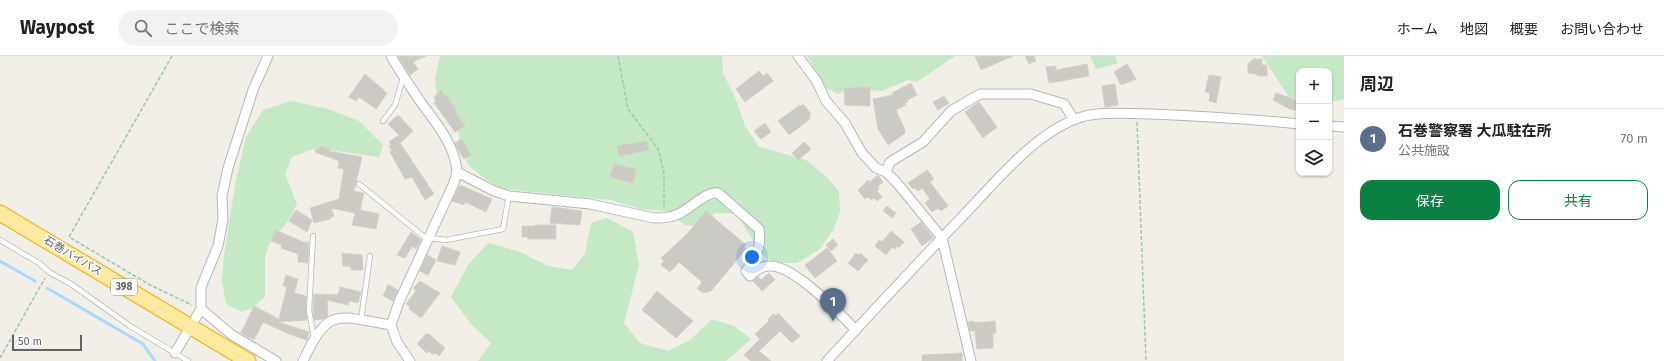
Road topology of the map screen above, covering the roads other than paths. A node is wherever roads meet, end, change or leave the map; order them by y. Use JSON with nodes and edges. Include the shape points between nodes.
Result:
{"nodes":[{"id":1,"x":268,"y":56,"type":"edge"},
{"id":2,"x":391,"y":56,"type":"edge"},
{"id":3,"x":798,"y":56,"type":"edge"},
{"id":4,"x":403,"y":78,"type":"junction"},
{"id":5,"x":1074,"y":120,"type":"junction"},
{"id":6,"x":383,"y":121,"type":"dead end"},
{"id":7,"x":1296,"y":124,"type":"edge"},
{"id":8,"x":1332,"y":126,"type":"edge"},
{"id":9,"x":1344,"y":127,"type":"edge"},
{"id":10,"x":457,"y":172,"type":"junction"},
{"id":11,"x":886,"y":172,"type":"junction"},
{"id":12,"x":360,"y":184,"type":"dead end"},
{"id":13,"x":510,"y":196,"type":"junction"},
{"id":14,"x":0,"y":213,"type":"edge"},
{"id":15,"x":313,"y":236,"type":"dead end"},
{"id":16,"x":942,"y":238,"type":"junction"},
{"id":17,"x":429,"y":239,"type":"junction"},
{"id":18,"x":0,"y":240,"type":"edge"},
{"id":19,"x":370,"y":256,"type":"dead end"},
{"id":20,"x":201,"y":308,"type":"junction"},
{"id":21,"x":361,"y":320,"type":"junction"},
{"id":22,"x":391,"y":325,"type":"junction"},
{"id":23,"x":190,"y":328,"type":"junction"},
{"id":24,"x":856,"y":330,"type":"junction"},
{"id":25,"x":314,"y":337,"type":"junction"},
{"id":26,"x":175,"y":353,"type":"junction"},
{"id":27,"x":188,"y":361,"type":"edge"},
{"id":28,"x":248,"y":361,"type":"edge"},
{"id":29,"x":276,"y":361,"type":"edge"},
{"id":30,"x":303,"y":361,"type":"edge"},
{"id":31,"x":410,"y":361,"type":"edge"},
{"id":32,"x":827,"y":361,"type":"edge"},
{"id":33,"x":971,"y":361,"type":"edge"}],
"edges":[{"from":1,"to":20,"type":"street","via":[[253,90],[228,168],[222,196],[223,219],[218,246],[203,284]]},
{"from":2,"to":4,"type":"street"},
{"from":3,"to":11,"type":"street","via":[[816,80],[826,101],[845,123],[862,153],[876,168]]},
{"from":4,"to":6,"type":"lane","via":[[395,105]]},
{"from":4,"to":10,"type":"street","via":[[445,137],[457,162]]},
{"from":5,"to":7,"type":"street","via":[[1087,116],[1136,114]]},
{"from":5,"to":11,"type":"street","via":[[1064,104],[1031,94],[980,94],[951,111],[923,142],[890,162]]},
{"from":5,"to":16,"type":"street","via":[[1048,133],[1031,147]]},
{"from":8,"to":9,"type":"street"},
{"from":10,"to":13,"type":"street","via":[[494,191]]},
{"from":10,"to":17,"type":"street"},
{"from":11,"to":16,"type":"street"},
{"from":12,"to":17,"type":"lane"},
{"from":13,"to":17,"type":"lane","via":[[503,229],[446,240]]},
{"from":13,"to":24,"type":"street","via":[[590,204],[664,218],[677,215],[710,194],[718,193],[759,229],[760,243],[757,254],[746,271],[750,276],[763,266],[776,266],[786,270],[805,283]]},
{"from":14,"to":23,"type":"highway","name":"石巻バイパス","number":"398"},
{"from":15,"to":25,"type":"lane","via":[[308,311]]},
{"from":16,"to":24,"type":"street"},
{"from":16,"to":33,"type":"street"},
{"from":17,"to":22,"type":"street"},
{"from":18,"to":26,"type":"lane"},
{"from":19,"to":21,"type":"lane"},
{"from":20,"to":23,"type":"street"},
{"from":20,"to":29,"type":"street","via":[[232,335]]},
{"from":21,"to":22,"type":"street"},
{"from":21,"to":25,"type":"street","via":[[334,318],[325,323]]},
{"from":22,"to":31,"type":"street","via":[[397,342]]},
{"from":23,"to":26,"type":"street"},
{"from":23,"to":28,"type":"highway","name":"石巻バイパス","number":"398"},
{"from":24,"to":32,"type":"street"},
{"from":25,"to":30,"type":"street"},
{"from":26,"to":27,"type":"lane"}]}
